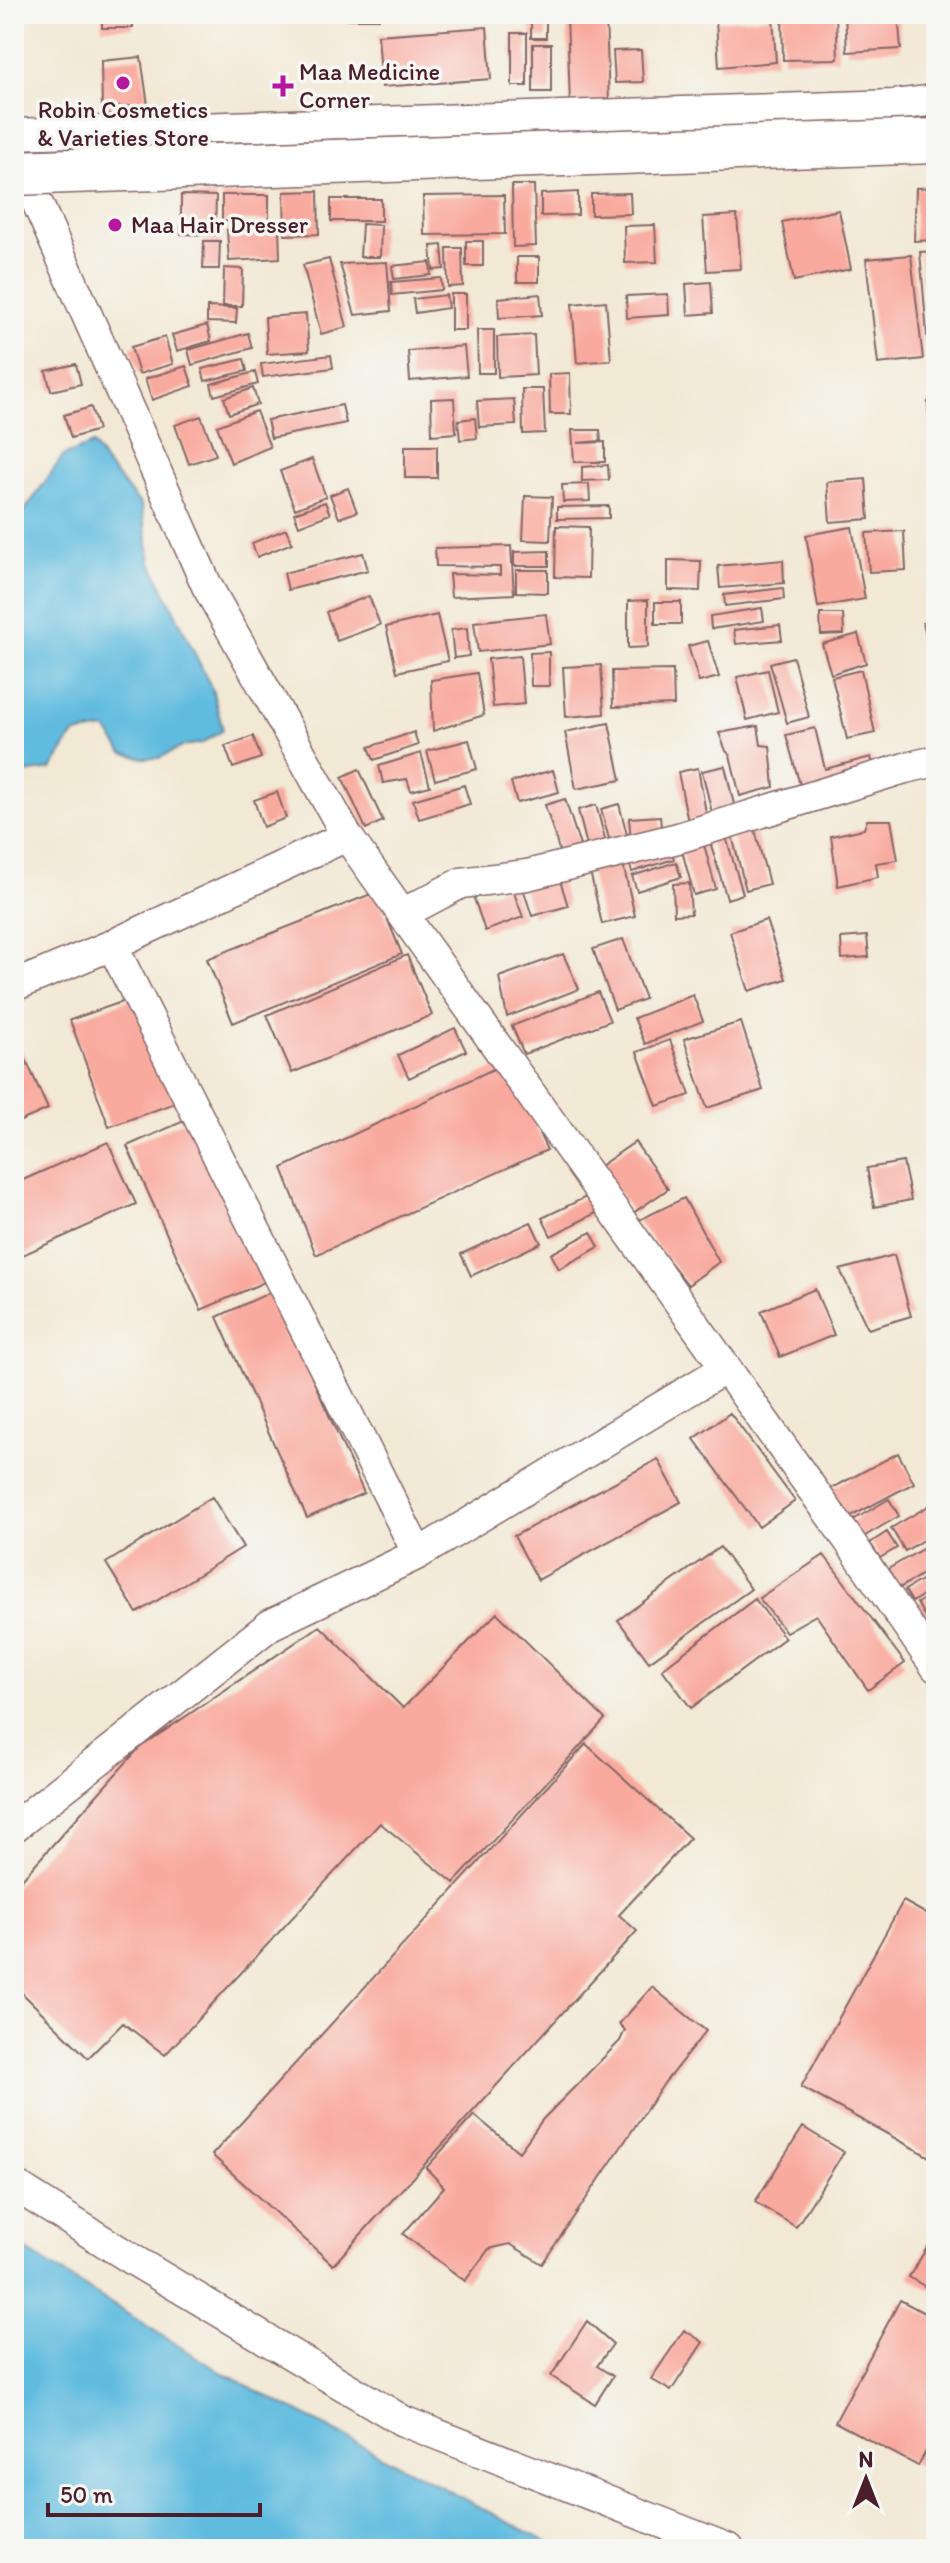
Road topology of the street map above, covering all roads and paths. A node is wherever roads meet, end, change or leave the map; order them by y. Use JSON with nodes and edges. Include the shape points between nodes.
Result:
{"nodes":[{"id":1,"x":936,"y":100,"type":"edge"},
{"id":2,"x":14,"y":134,"type":"edge"},
{"id":3,"x":936,"y":141,"type":"edge"},
{"id":4,"x":14,"y":156,"type":"edge"},
{"id":5,"x":20,"y":185,"type":"edge"},
{"id":6,"x":936,"y":761,"type":"edge"},
{"id":7,"x":347,"y":836,"type":"junction"},
{"id":8,"x":404,"y":913,"type":"junction"},
{"id":9,"x":112,"y":945,"type":"junction"},
{"id":10,"x":14,"y":986,"type":"edge"},
{"id":11,"x":726,"y":1368,"type":"junction"},
{"id":12,"x":418,"y":1554,"type":"junction"},
{"id":13,"x":936,"y":1667,"type":"edge"},
{"id":14,"x":14,"y":1827,"type":"edge"},
{"id":15,"x":14,"y":2185,"type":"edge"},
{"id":16,"x":729,"y":2549,"type":"edge"}],
"edges":[{"from":1,"to":2,"type":"street"},
{"from":3,"to":5,"type":"main road","bridge":true},
{"from":4,"to":5,"type":"street"},
{"from":5,"to":7,"type":"street","via":[[207,586]]},
{"from":6,"to":8,"type":"street","via":[[678,838],[527,875],[461,883]]},
{"from":7,"to":8,"type":"street"},
{"from":7,"to":9,"type":"street"},
{"from":8,"to":11,"type":"street"},
{"from":9,"to":10,"type":"street"},
{"from":9,"to":12,"type":"street"},
{"from":11,"to":12,"type":"street"},
{"from":11,"to":13,"type":"street"},
{"from":12,"to":14,"type":"street","via":[[270,1625]]},
{"from":15,"to":16,"type":"street","via":[[403,2421]]}]}
